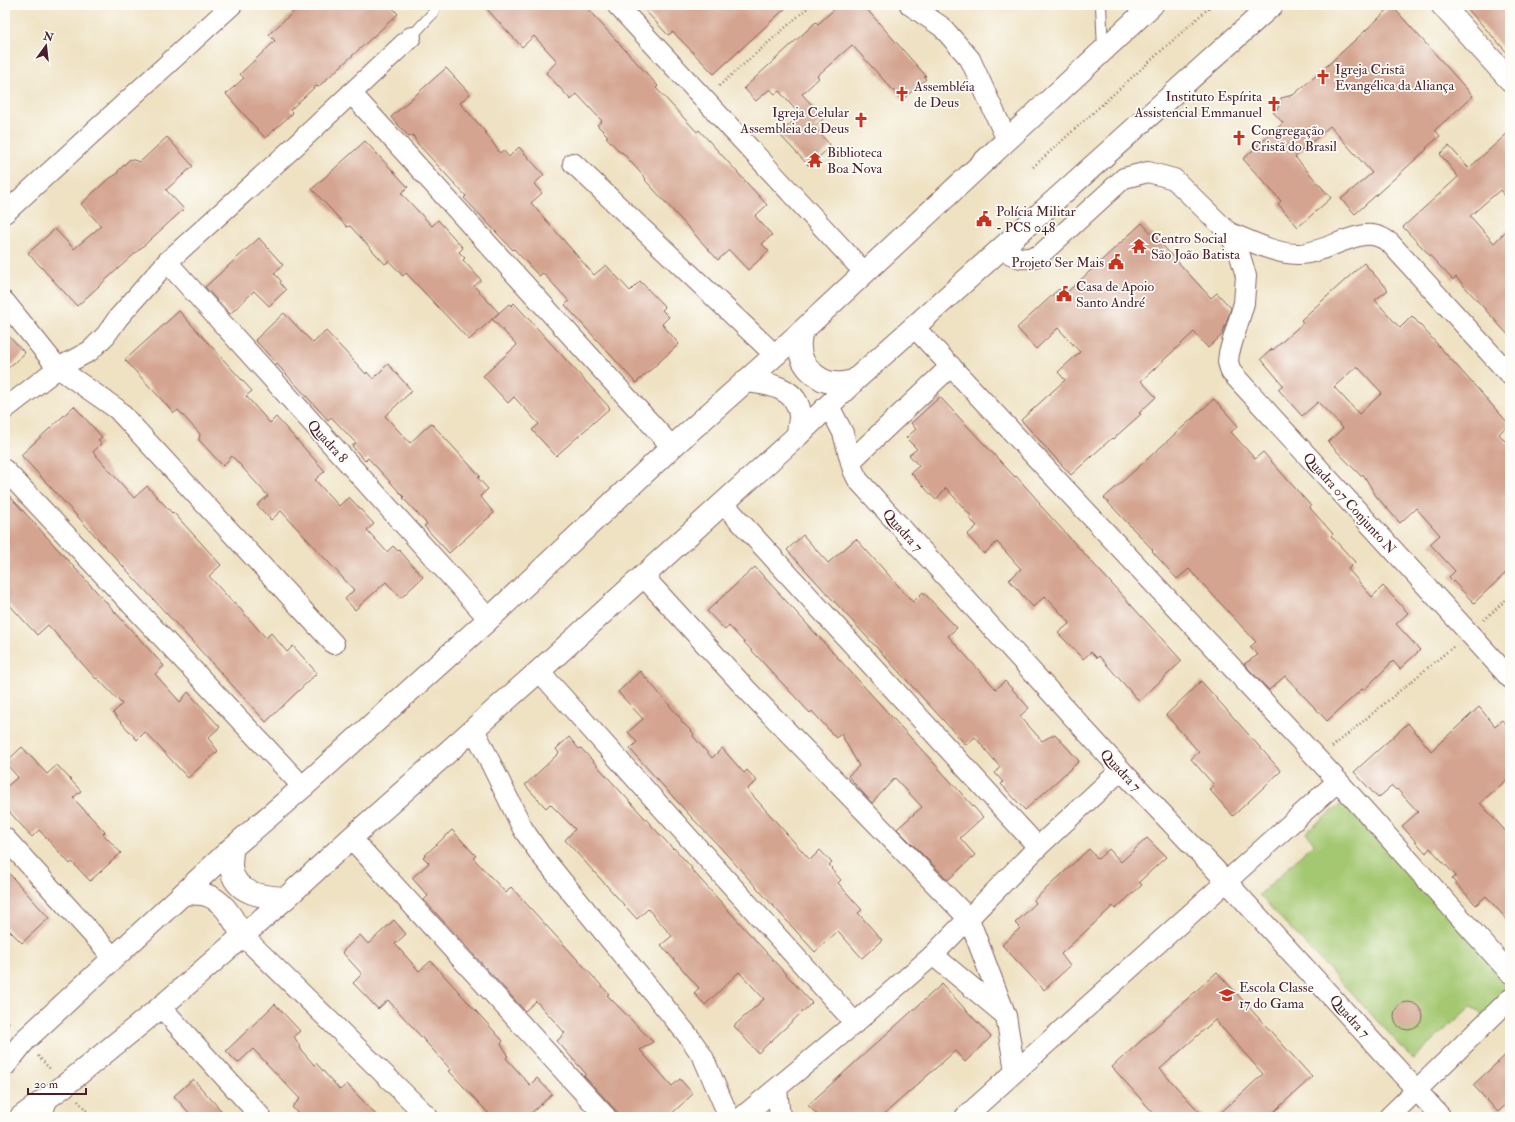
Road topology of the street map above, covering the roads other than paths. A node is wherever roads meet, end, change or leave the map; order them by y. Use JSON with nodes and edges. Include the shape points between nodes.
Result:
{"nodes":[{"id":1,"x":232,"y":5,"type":"edge"},
{"id":2,"x":436,"y":5,"type":"edge"},
{"id":3,"x":617,"y":5,"type":"edge"},
{"id":4,"x":910,"y":5,"type":"edge"},
{"id":5,"x":1102,"y":5,"type":"edge"},
{"id":6,"x":1152,"y":5,"type":"edge"},
{"id":7,"x":1272,"y":5,"type":"edge"},
{"id":8,"x":1442,"y":5,"type":"edge"},
{"id":9,"x":411,"y":37,"type":"joint"},
{"id":10,"x":1103,"y":51,"type":"junction"},
{"id":11,"x":1510,"y":80,"type":"edge"},
{"id":12,"x":351,"y":93,"type":"junction"},
{"id":13,"x":1007,"y":140,"type":"junction"},
{"id":14,"x":573,"y":163,"type":"dead end"},
{"id":15,"x":5,"y":213,"type":"edge"},
{"id":16,"x":1228,"y":232,"type":"junction"},
{"id":17,"x":1001,"y":249,"type":"junction"},
{"id":18,"x":167,"y":262,"type":"junction"},
{"id":19,"x":864,"y":272,"type":"junction"},
{"id":20,"x":5,"y":302,"type":"edge"},
{"id":21,"x":914,"y":327,"type":"junction"},
{"id":22,"x":801,"y":332,"type":"junction"},
{"id":23,"x":775,"y":355,"type":"junction"},
{"id":24,"x":951,"y":366,"type":"junction"},
{"id":25,"x":58,"y":368,"type":"junction"},
{"id":26,"x":1510,"y":375,"type":"edge"},
{"id":27,"x":745,"y":381,"type":"junction"},
{"id":28,"x":854,"y":381,"type":"junction"},
{"id":29,"x":829,"y":406,"type":"junction"},
{"id":30,"x":5,"y":409,"type":"edge"},
{"id":31,"x":798,"y":435,"type":"junction"},
{"id":32,"x":672,"y":447,"type":"junction"},
{"id":33,"x":851,"y":461,"type":"junction"},
{"id":34,"x":5,"y":470,"type":"edge"},
{"id":35,"x":723,"y":503,"type":"junction"},
{"id":36,"x":643,"y":576,"type":"junction"},
{"id":37,"x":489,"y":619,"type":"junction"},
{"id":38,"x":334,"y":644,"type":"dead end"},
{"id":39,"x":539,"y":671,"type":"junction"},
{"id":40,"x":1510,"y":678,"type":"edge"},
{"id":41,"x":474,"y":729,"type":"junction"},
{"id":42,"x":1121,"y":770,"type":"junction"},
{"id":43,"x":1338,"y":781,"type":"junction"},
{"id":44,"x":303,"y":787,"type":"junction"},
{"id":45,"x":5,"y":838,"type":"edge"},
{"id":46,"x":351,"y":838,"type":"junction"},
{"id":47,"x":232,"y":848,"type":"junction"},
{"id":48,"x":1038,"y":848,"type":"junction"},
{"id":49,"x":1226,"y":881,"type":"junction"},
{"id":50,"x":184,"y":893,"type":"junction"},
{"id":51,"x":286,"y":898,"type":"junction"},
{"id":52,"x":969,"y":919,"type":"junction"},
{"id":53,"x":243,"y":936,"type":"junction"},
{"id":54,"x":933,"y":955,"type":"junction"},
{"id":55,"x":114,"y":958,"type":"junction"},
{"id":56,"x":1510,"y":973,"type":"edge"},
{"id":57,"x":1510,"y":999,"type":"edge"},
{"id":58,"x":161,"y":1007,"type":"junction"},
{"id":59,"x":1006,"y":1016,"type":"junction"},
{"id":60,"x":855,"y":1023,"type":"junction"},
{"id":61,"x":7,"y":1061,"type":"edge"},
{"id":62,"x":1015,"y":1071,"type":"junction"},
{"id":63,"x":777,"y":1089,"type":"junction"},
{"id":64,"x":1417,"y":1090,"type":"junction"},
{"id":65,"x":43,"y":1108,"type":"edge"},
{"id":66,"x":21,"y":1117,"type":"edge"},
{"id":67,"x":261,"y":1117,"type":"edge"},
{"id":68,"x":428,"y":1117,"type":"edge"},
{"id":69,"x":606,"y":1117,"type":"edge"},
{"id":70,"x":729,"y":1117,"type":"edge"},
{"id":71,"x":742,"y":1117,"type":"edge"},
{"id":72,"x":780,"y":1117,"type":"edge"},
{"id":73,"x":965,"y":1117,"type":"edge"},
{"id":74,"x":1389,"y":1117,"type":"edge"},
{"id":75,"x":1441,"y":1117,"type":"edge"}],
"edges":[{"from":1,"to":15,"type":"street"},
{"from":2,"to":9,"type":"lane","via":[[434,13]]},
{"from":3,"to":19,"type":"street"},
{"from":4,"to":13,"type":"street","via":[[942,27],[970,59]]},
{"from":5,"to":10,"type":"lane"},
{"from":6,"to":10,"type":"main road"},
{"from":7,"to":17,"type":"main road"},
{"from":8,"to":11,"type":"main road"},
{"from":9,"to":12,"type":"street"},
{"from":10,"to":13,"type":"main road"},
{"from":12,"to":18,"type":"street"},
{"from":12,"to":32,"type":"street"},
{"from":13,"to":19,"type":"main road"},
{"from":14,"to":23,"type":"street"},
{"from":16,"to":17,"type":"street","via":[[1174,179],[1148,172],[1124,178],[1040,255],[1029,259],[1016,257]]},
{"from":16,"to":26,"type":"street","via":[[1277,251],[1297,255],[1314,253],[1362,235],[1376,235],[1390,243]]},
{"from":16,"to":40,"type":"street","name":"Quadra 07 Conjunto N","via":[[1239,252],[1246,276],[1244,303],[1229,353],[1230,372]]},
{"from":17,"to":21,"type":"main road"},
{"from":18,"to":25,"type":"street","via":[[90,351]]},
{"from":18,"to":37,"type":"street","name":"Quadra 8"},
{"from":19,"to":22,"type":"main road"},
{"from":20,"to":25,"type":"street"},
{"from":21,"to":24,"type":"street"},
{"from":21,"to":28,"type":"main road"},
{"from":22,"to":23,"type":"main road"},
{"from":22,"to":28,"type":"main road","via":[[802,356],[806,366],[815,375],[836,384]]},
{"from":23,"to":27,"type":"main road"},
{"from":24,"to":33,"type":"street"},
{"from":24,"to":43,"type":"street"},
{"from":25,"to":30,"type":"street"},
{"from":25,"to":38,"type":"street","via":[[117,409]]},
{"from":27,"to":31,"type":"main road","via":[[764,382],[776,386],[794,398],[800,416]]},
{"from":27,"to":32,"type":"main road"},
{"from":28,"to":29,"type":"main road"},
{"from":29,"to":31,"type":"main road"},
{"from":29,"to":33,"type":"street","name":"Quadra 7","via":[[843,433]]},
{"from":31,"to":35,"type":"main road"},
{"from":32,"to":37,"type":"main road"},
{"from":33,"to":42,"type":"street","name":"Quadra 7","via":[[858,480]]},
{"from":34,"to":44,"type":"street"},
{"from":35,"to":36,"type":"main road"},
{"from":35,"to":48,"type":"street"},
{"from":36,"to":39,"type":"main road"},
{"from":36,"to":52,"type":"street","via":[[748,692]]},
{"from":37,"to":44,"type":"main road"},
{"from":39,"to":41,"type":"main road"},
{"from":39,"to":60,"type":"street"},
{"from":41,"to":46,"type":"main road"},
{"from":41,"to":70,"type":"street","via":[[523,829],[540,854],[690,1038],[703,1057]]},
{"from":42,"to":48,"type":"street"},
{"from":42,"to":49,"type":"street","name":"Quadra 7"},
{"from":43,"to":49,"type":"street"},
{"from":43,"to":56,"type":"street"},
{"from":44,"to":47,"type":"main road"},
{"from":45,"to":55,"type":"street"},
{"from":46,"to":51,"type":"main road"},
{"from":46,"to":69,"type":"street"},
{"from":47,"to":50,"type":"main road"},
{"from":47,"to":51,"type":"main road","via":[[231,867],[234,878],[246,890],[260,896]]},
{"from":48,"to":52,"type":"street"},
{"from":49,"to":62,"type":"street"},
{"from":49,"to":64,"type":"street","name":"Quadra 7"},
{"from":50,"to":53,"type":"main road","via":[[206,895],[221,904]]},
{"from":50,"to":55,"type":"main road"},
{"from":51,"to":53,"type":"main road"},
{"from":52,"to":54,"type":"street"},
{"from":52,"to":59,"type":"street"},
{"from":53,"to":58,"type":"main road"},
{"from":53,"to":68,"type":"street"},
{"from":54,"to":59,"type":"street"},
{"from":54,"to":60,"type":"street"},
{"from":55,"to":61,"type":"main road","via":[[25,1040]]},
{"from":57,"to":64,"type":"street"},
{"from":58,"to":65,"type":"main road","via":[[64,1086]]},
{"from":58,"to":67,"type":"street"},
{"from":59,"to":62,"type":"street"},
{"from":60,"to":63,"type":"street"},
{"from":62,"to":73,"type":"street"},
{"from":63,"to":71,"type":"street"},
{"from":63,"to":72,"type":"street"},
{"from":64,"to":74,"type":"street"},
{"from":64,"to":75,"type":"street","name":"Quadra 7"},
{"from":65,"to":66,"type":"main road"}]}
